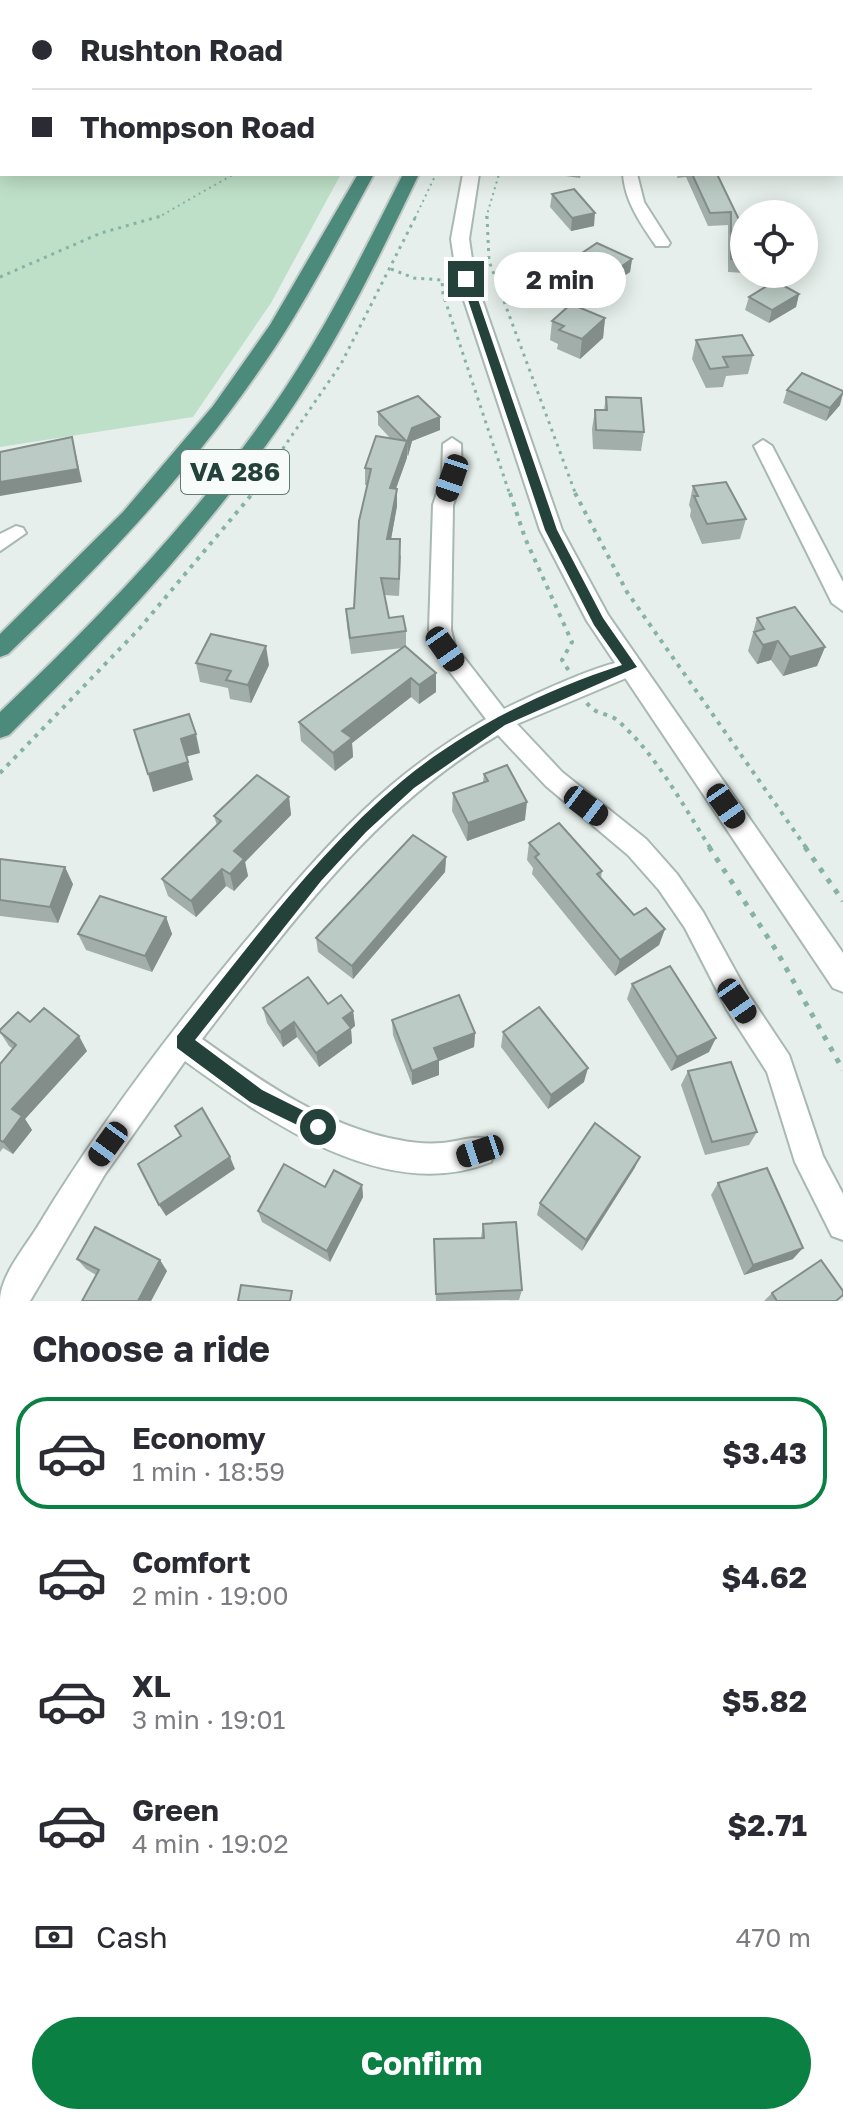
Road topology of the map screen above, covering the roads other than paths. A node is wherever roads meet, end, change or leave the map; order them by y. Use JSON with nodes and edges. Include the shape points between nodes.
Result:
{"nodes":[{"id":1,"x":365,"y":176,"type":"edge"},
{"id":2,"x":410,"y":176,"type":"edge"},
{"id":3,"x":471,"y":176,"type":"edge"},
{"id":4,"x":630,"y":176,"type":"edge"},
{"id":5,"x":662,"y":243,"type":"dead end"},
{"id":6,"x":452,"y":444,"type":"dead end"},
{"id":7,"x":763,"y":446,"type":"dead end"},
{"id":8,"x":843,"y":603,"type":"edge"},
{"id":9,"x":0,"y":648,"type":"edge"},
{"id":10,"x":630,"y":667,"type":"junction"},
{"id":11,"x":501,"y":722,"type":"junction"},
{"id":12,"x":0,"y":728,"type":"edge"},
{"id":13,"x":843,"y":978,"type":"edge"},
{"id":14,"x":183,"y":1042,"type":"junction"},
{"id":15,"x":480,"y":1151,"type":"dead end"},
{"id":16,"x":843,"y":1225,"type":"edge"},
{"id":17,"x":12,"y":1301,"type":"edge"}],
"edges":[{"from":1,"to":9,"type":"highway","number":"VA 286","via":[[280,325],[223,407],[134,515]]},
{"from":2,"to":12,"type":"highway","number":"VA 286","via":[[324,343],[251,451],[147,578]]},
{"from":3,"to":10,"type":"street","via":[[461,216],[466,279],[551,530]]},
{"from":4,"to":5,"type":"street","via":[[645,218]]},
{"from":6,"to":11,"type":"street","via":[[452,478],[443,505],[440,630],[445,649]]},
{"from":7,"to":8,"type":"street"},
{"from":10,"to":11,"type":"street","via":[[577,685]]},
{"from":10,"to":13,"type":"street"},
{"from":11,"to":14,"type":"street","via":[[409,784],[361,828],[305,888]]},
{"from":11,"to":16,"type":"street","via":[[554,779],[637,847],[694,920],[779,1065],[810,1162]]},
{"from":14,"to":15,"type":"street","via":[[294,1117],[393,1156],[432,1160]]},
{"from":14,"to":17,"type":"street","via":[[77,1187]]}]}
